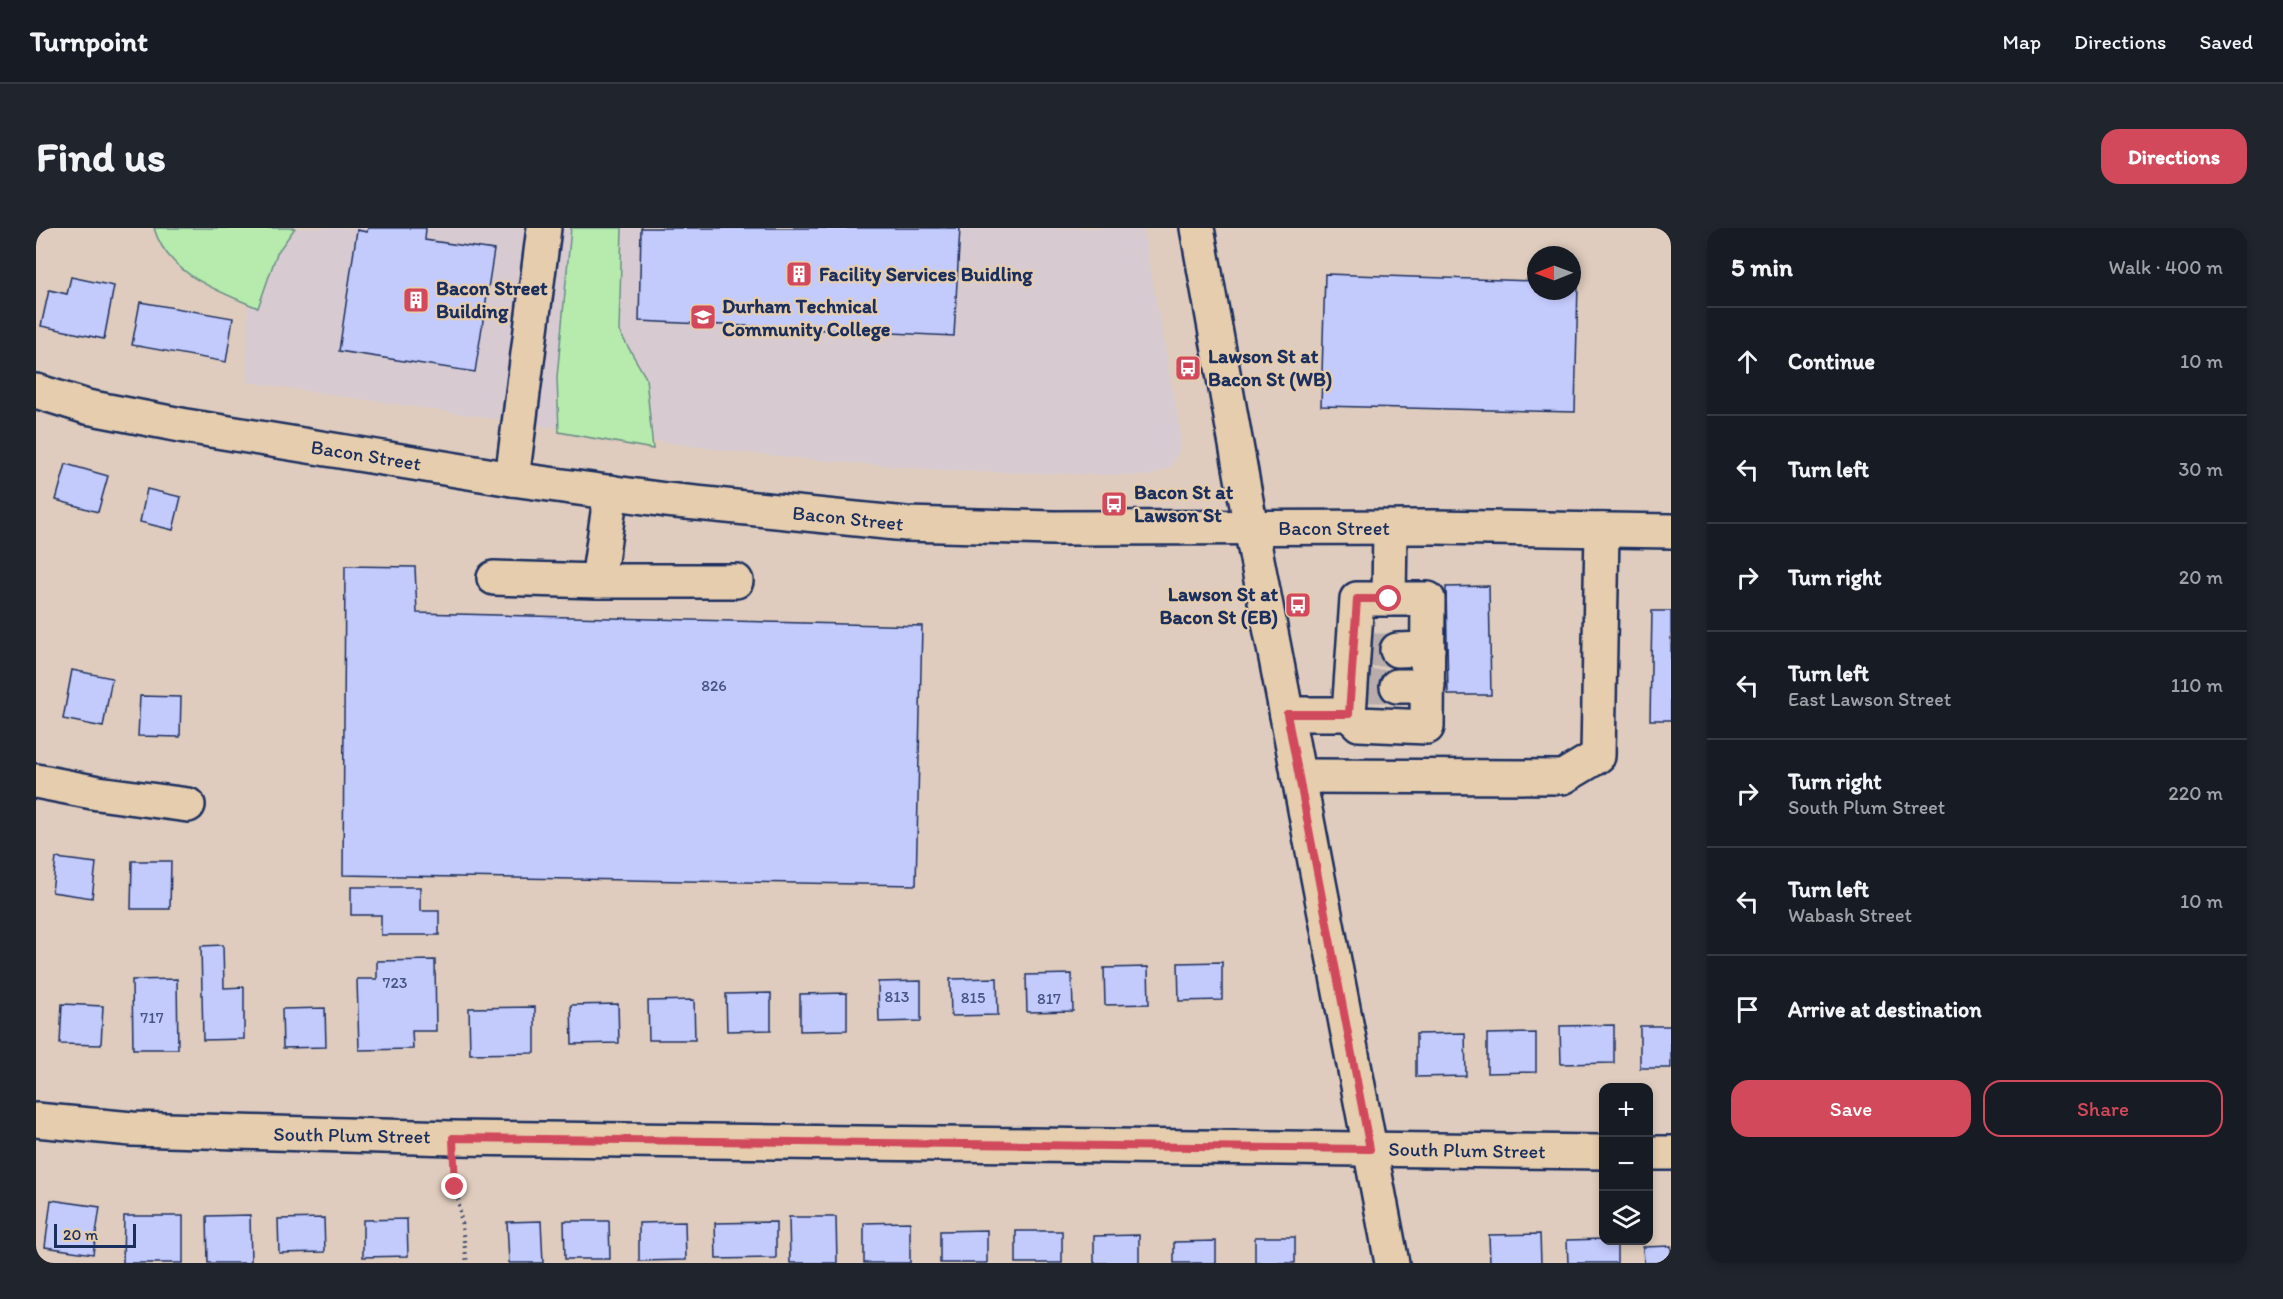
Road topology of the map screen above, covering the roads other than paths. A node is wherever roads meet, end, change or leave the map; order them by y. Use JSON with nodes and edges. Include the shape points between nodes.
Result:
{"nodes":[{"id":1,"x":544,"y":228,"type":"edge"},
{"id":2,"x":1197,"y":228,"type":"edge"},
{"id":3,"x":36,"y":391,"type":"edge"},
{"id":4,"x":512,"y":479,"type":"junction"},
{"id":5,"x":611,"y":492,"type":"junction"},
{"id":6,"x":1251,"y":528,"type":"junction"},
{"id":7,"x":1390,"y":528,"type":"junction"},
{"id":8,"x":1602,"y":530,"type":"junction"},
{"id":9,"x":1671,"y":531,"type":"edge"},
{"id":10,"x":494,"y":578,"type":"dead end"},
{"id":11,"x":598,"y":581,"type":"junction"},
{"id":12,"x":736,"y":581,"type":"dead end"},
{"id":13,"x":1389,"y":599,"type":"junction"},
{"id":14,"x":1386,"y":650,"type":"junction"},
{"id":15,"x":1378,"y":691,"type":"junction"},
{"id":16,"x":1287,"y":714,"type":"junction"},
{"id":17,"x":1298,"y":776,"type":"junction"},
{"id":18,"x":36,"y":781,"type":"edge"},
{"id":19,"x":188,"y":805,"type":"dead end"},
{"id":20,"x":36,"y":1120,"type":"edge"},
{"id":21,"x":1370,"y":1149,"type":"junction"},
{"id":22,"x":1599,"y":1152,"type":"edge"},
{"id":23,"x":1653,"y":1153,"type":"edge"},
{"id":24,"x":1671,"y":1153,"type":"edge"},
{"id":25,"x":1392,"y":1263,"type":"edge"}],
"edges":[{"from":1,"to":4,"type":"street"},
{"from":2,"to":6,"type":"street"},
{"from":3,"to":4,"type":"street","name":"Bacon Street","via":[[87,407],[186,426]]},
{"from":4,"to":5,"type":"street","name":"Bacon Street"},
{"from":5,"to":6,"type":"street","name":"Bacon Street","via":[[906,524]]},
{"from":5,"to":11,"type":"street"},
{"from":6,"to":7,"type":"street","name":"Bacon Street"},
{"from":6,"to":16,"type":"street"},
{"from":7,"to":8,"type":"street","name":"Bacon Street"},
{"from":7,"to":13,"type":"street"},
{"from":8,"to":9,"type":"street","name":"Bacon Street"},
{"from":8,"to":17,"type":"street","via":[[1598,756],[1563,777]]},
{"from":10,"to":11,"type":"street"},
{"from":11,"to":12,"type":"street"},
{"from":13,"to":14,"type":"street","via":[[1357,599]]},
{"from":13,"to":14,"type":"street","via":[[1428,599]]},
{"from":14,"to":15,"type":"street"},
{"from":14,"to":15,"type":"street"},
{"from":15,"to":16,"type":"street"},
{"from":16,"to":17,"type":"street"},
{"from":17,"to":21,"type":"street"},
{"from":18,"to":19,"type":"street"},
{"from":20,"to":21,"type":"street","name":"South Plum Street","via":[[132,1130],[453,1138]]},
{"from":21,"to":22,"type":"street","name":"South Plum Street"},
{"from":21,"to":25,"type":"street"},
{"from":23,"to":24,"type":"street"}]}
